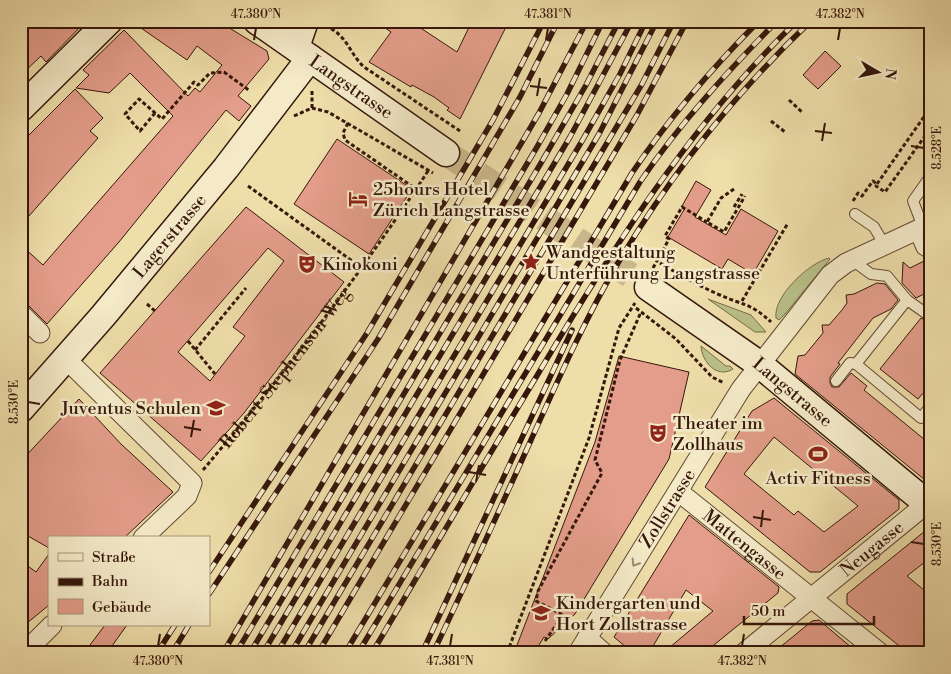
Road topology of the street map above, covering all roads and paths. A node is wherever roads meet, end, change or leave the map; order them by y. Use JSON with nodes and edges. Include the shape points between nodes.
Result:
{"nodes":[{"id":1,"x":109,"y":21,"type":"edge"},
{"id":2,"x":257,"y":21,"type":"edge"},
{"id":3,"x":312,"y":23,"type":"edge"},
{"id":4,"x":303,"y":53,"type":"junction"},
{"id":5,"x":250,"y":91,"type":"dead end"},
{"id":6,"x":789,"y":100,"type":"dead end"},
{"id":7,"x":21,"y":108,"type":"edge"},
{"id":8,"x":312,"y":108,"type":"dead end"},
{"id":9,"x":930,"y":108,"type":"edge"},
{"id":10,"x":802,"y":112,"type":"dead end"},
{"id":11,"x":155,"y":113,"type":"junction"},
{"id":12,"x":772,"y":121,"type":"dead end"},
{"id":13,"x":348,"y":123,"type":"junction"},
{"id":14,"x":930,"y":128,"type":"edge"},
{"id":15,"x":460,"y":131,"type":"dead end"},
{"id":16,"x":785,"y":132,"type":"dead end"},
{"id":17,"x":436,"y":166,"type":"junction"},
{"id":18,"x":930,"y":177,"type":"edge"},
{"id":19,"x":877,"y":184,"type":"junction"},
{"id":20,"x":248,"y":186,"type":"dead end"},
{"id":21,"x":416,"y":189,"type":"junction"},
{"id":22,"x":734,"y":189,"type":"dead end"},
{"id":23,"x":406,"y":204,"type":"junction"},
{"id":24,"x":734,"y":207,"type":"dead end"},
{"id":25,"x":416,"y":211,"type":"dead end"},
{"id":26,"x":852,"y":212,"type":"joint"},
{"id":27,"x":707,"y":222,"type":"junction"},
{"id":28,"x":788,"y":223,"type":"dead end"},
{"id":29,"x":922,"y":228,"type":"edge"},
{"id":30,"x":884,"y":244,"type":"junction"},
{"id":31,"x":930,"y":254,"type":"edge"},
{"id":32,"x":852,"y":260,"type":"junction"},
{"id":33,"x":660,"y":263,"type":"dead end"},
{"id":34,"x":362,"y":268,"type":"junction"},
{"id":35,"x":246,"y":288,"type":"dead end"},
{"id":36,"x":643,"y":291,"type":"junction"},
{"id":37,"x":907,"y":300,"type":"junction"},
{"id":38,"x":742,"y":301,"type":"junction"},
{"id":39,"x":147,"y":304,"type":"dead end"},
{"id":40,"x":155,"y":312,"type":"dead end"},
{"id":41,"x":641,"y":312,"type":"junction"},
{"id":42,"x":21,"y":314,"type":"edge"},
{"id":43,"x":930,"y":316,"type":"edge"},
{"id":44,"x":775,"y":326,"type":"dead end"},
{"id":45,"x":40,"y":333,"type":"dead end"},
{"id":46,"x":188,"y":341,"type":"dead end"},
{"id":47,"x":195,"y":350,"type":"junction"},
{"id":48,"x":66,"y":359,"type":"junction"},
{"id":49,"x":759,"y":364,"type":"junction"},
{"id":50,"x":856,"y":364,"type":"junction"},
{"id":51,"x":215,"y":374,"type":"dead end"},
{"id":52,"x":836,"y":381,"type":"dead end"},
{"id":53,"x":730,"y":385,"type":"dead end"},
{"id":54,"x":930,"y":407,"type":"edge"},
{"id":55,"x":21,"y":409,"type":"edge"},
{"id":56,"x":244,"y":412,"type":"dead end"},
{"id":57,"x":247,"y":418,"type":"junction"},
{"id":58,"x":192,"y":483,"type":"junction"},
{"id":59,"x":680,"y":492,"type":"junction"},
{"id":60,"x":929,"y":504,"type":"edge"},
{"id":61,"x":145,"y":536,"type":"edge"},
{"id":62,"x":812,"y":598,"type":"junction"},
{"id":63,"x":51,"y":626,"type":"edge"},
{"id":64,"x":545,"y":641,"type":"dead end"},
{"id":65,"x":582,"y":646,"type":"edge"},
{"id":66,"x":24,"y":653,"type":"edge"},
{"id":67,"x":507,"y":653,"type":"edge"},
{"id":68,"x":604,"y":653,"type":"edge"},
{"id":69,"x":744,"y":653,"type":"edge"},
{"id":70,"x":880,"y":653,"type":"edge"}],
"edges":[{"from":1,"to":7,"type":"street"},
{"from":2,"to":4,"type":"street","name":"Langstrasse"},
{"from":3,"to":4,"type":"street","name":"Lagerstrasse"},
{"from":3,"to":15,"type":"path","via":[[340,34],[355,59],[364,67]]},
{"from":4,"to":17,"type":"street","name":"Langstrasse"},
{"from":4,"to":48,"type":"street","name":"Lagerstrasse","via":[[257,130]]},
{"from":5,"to":11,"type":"path","via":[[224,72],[210,73],[198,85],[194,82],[162,119]]},
{"from":6,"to":10,"type":"path"},
{"from":8,"to":13,"type":"path"},
{"from":9,"to":19,"type":"path"},
{"from":11,"to":11,"type":"path","via":[[139,99],[124,114],[140,131]]},
{"from":12,"to":16,"type":"path"},
{"from":13,"to":17,"type":"path"},
{"from":13,"to":21,"type":"path","via":[[343,132],[345,140]]},
{"from":14,"to":19,"type":"path","via":[[885,192]]},
{"from":17,"to":21,"type":"path","name":"Robert-Stephenson-Weg"},
{"from":18,"to":29,"type":"lane","via":[[913,202]]},
{"from":19,"to":26,"type":"path","via":[[873,181],[862,196],[858,193]]},
{"from":20,"to":34,"type":"path"},
{"from":21,"to":23,"type":"path","name":"Robert-Stephenson-Weg"},
{"from":22,"to":27,"type":"path","via":[[721,198]]},
{"from":23,"to":25,"type":"path"},
{"from":23,"to":34,"type":"path","name":"Robert-Stephenson-Weg"},
{"from":24,"to":27,"type":"path","via":[[743,195],[724,232]]},
{"from":26,"to":30,"type":"lane","via":[[874,227]]},
{"from":27,"to":36,"type":"path","via":[[682,207],[665,236],[669,239]]},
{"from":28,"to":38,"type":"path"},
{"from":29,"to":30,"type":"street","name":"Zollstrasse"},
{"from":29,"to":31,"type":"lane","via":[[922,249]]},
{"from":30,"to":32,"type":"street","name":"Zollstrasse"},
{"from":32,"to":37,"type":"lane","via":[[871,274],[887,276]]},
{"from":32,"to":49,"type":"street","name":"Zollstrasse","via":[[830,274]]},
{"from":33,"to":38,"type":"path","via":[[722,296]]},
{"from":34,"to":57,"type":"path","name":"Robert-Stephenson-Weg"},
{"from":35,"to":47,"type":"path"},
{"from":36,"to":41,"type":"path"},
{"from":36,"to":49,"type":"street","name":"Langstrasse"},
{"from":36,"to":67,"type":"path","via":[[619,328],[590,438]]},
{"from":37,"to":43,"type":"lane"},
{"from":37,"to":50,"type":"lane"},
{"from":38,"to":44,"type":"path","via":[[764,314]]},
{"from":39,"to":40,"type":"path"},
{"from":41,"to":53,"type":"path","via":[[676,339],[712,377]]},
{"from":41,"to":64,"type":"path","via":[[620,360],[595,460],[602,473],[538,591],[536,601],[562,615]]},
{"from":42,"to":45,"type":"street"},
{"from":46,"to":47,"type":"path"},
{"from":47,"to":51,"type":"path"},
{"from":48,"to":55,"type":"street","name":"Lagerstrasse"},
{"from":48,"to":58,"type":"street"},
{"from":49,"to":59,"type":"street","name":"Zollstrasse"},
{"from":49,"to":60,"type":"street","name":"Langstrasse"},
{"from":50,"to":52,"type":"lane","via":[[850,364]]},
{"from":50,"to":54,"type":"lane","via":[[920,418]]},
{"from":56,"to":57,"type":"path"},
{"from":57,"to":58,"type":"path","name":"Robert-Stephenson-Weg"},
{"from":58,"to":61,"type":"street","via":[[187,496]]},
{"from":59,"to":62,"type":"street","name":"Mattengasse"},
{"from":59,"to":65,"type":"street","name":"Zollstrasse","one_way":true},
{"from":60,"to":62,"type":"street","name":"Neugasse"},
{"from":62,"to":69,"type":"street","name":"Neugasse"},
{"from":62,"to":70,"type":"street","name":"Mattengasse"},
{"from":63,"to":66,"type":"street"},
{"from":65,"to":68,"type":"street"}]}
